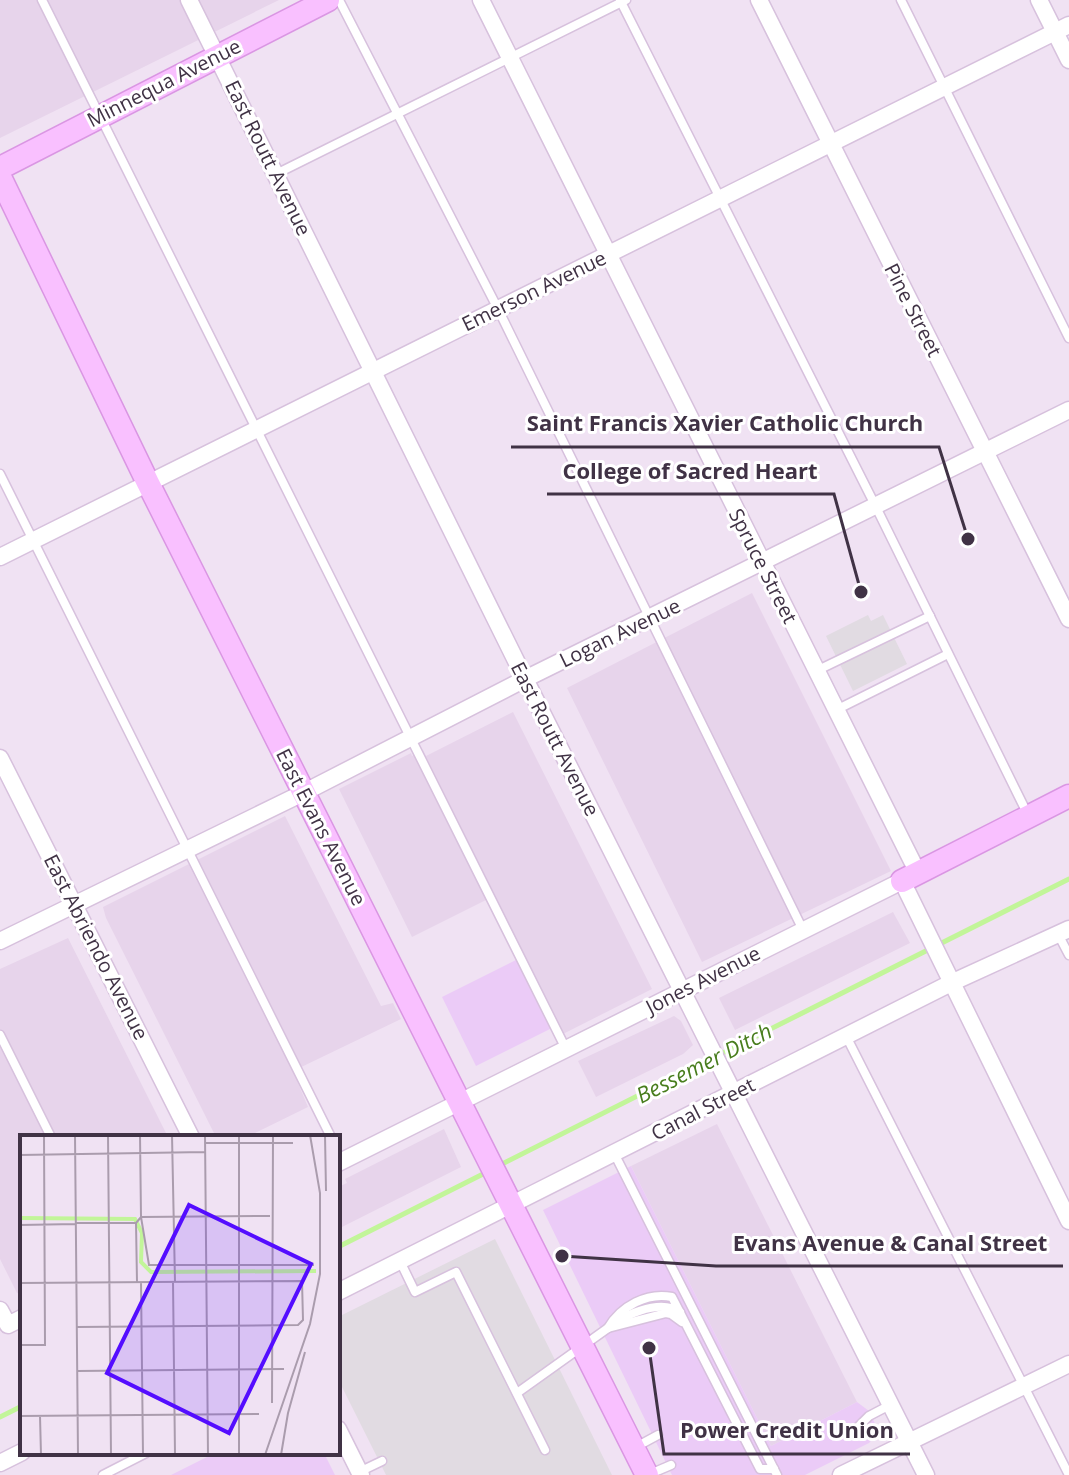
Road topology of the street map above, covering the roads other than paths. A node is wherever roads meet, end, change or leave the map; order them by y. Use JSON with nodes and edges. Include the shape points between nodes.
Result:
{"nodes":[{"id":1,"x":42,"y":0,"type":"edge"},
{"id":2,"x":189,"y":0,"type":"edge"},
{"id":3,"x":328,"y":0,"type":"edge"},
{"id":4,"x":339,"y":0,"type":"edge"},
{"id":5,"x":481,"y":0,"type":"edge"},
{"id":6,"x":759,"y":0,"type":"edge"},
{"id":7,"x":901,"y":0,"type":"edge"},
{"id":8,"x":1039,"y":0,"type":"edge"},
{"id":9,"x":623,"y":1,"type":"edge"},
{"id":10,"x":1062,"y":28,"type":"edge"},
{"id":11,"x":217,"y":55,"type":"junction"},
{"id":12,"x":511,"y":59,"type":"junction"},
{"id":13,"x":1069,"y":60,"type":"edge"},
{"id":14,"x":944,"y":87,"type":"junction"},
{"id":15,"x":399,"y":114,"type":"junction"},
{"id":16,"x":99,"y":116,"type":"junction"},
{"id":17,"x":829,"y":145,"type":"junction"},
{"id":18,"x":0,"y":168,"type":"edge"},
{"id":19,"x":276,"y":174,"type":"junction"},
{"id":20,"x":0,"y":177,"type":"edge"},
{"id":21,"x":719,"y":199,"type":"junction"},
{"id":22,"x":608,"y":254,"type":"junction"},
{"id":23,"x":498,"y":309,"type":"junction"},
{"id":24,"x":1069,"y":338,"type":"edge"},
{"id":25,"x":373,"y":371,"type":"junction"},
{"id":26,"x":1069,"y":410,"type":"edge"},
{"id":27,"x":256,"y":430,"type":"junction"},
{"id":28,"x":985,"y":452,"type":"junction"},
{"id":29,"x":0,"y":474,"type":"edge"},
{"id":30,"x":148,"y":483,"type":"junction"},
{"id":31,"x":875,"y":505,"type":"junction"},
{"id":32,"x":34,"y":540,"type":"junction"},
{"id":33,"x":0,"y":557,"type":"edge"},
{"id":34,"x":762,"y":564,"type":"junction"},
{"id":35,"x":930,"y":616,"type":"junction"},
{"id":36,"x":652,"y":617,"type":"junction"},
{"id":37,"x":1069,"y":619,"type":"edge"},
{"id":38,"x":948,"y":654,"type":"junction"},
{"id":39,"x":816,"y":671,"type":"junction"},
{"id":40,"x":525,"y":679,"type":"junction"},
{"id":41,"x":836,"y":711,"type":"junction"},
{"id":42,"x":410,"y":738,"type":"junction"},
{"id":43,"x":0,"y":758,"type":"edge"},
{"id":44,"x":303,"y":793,"type":"junction"},
{"id":45,"x":1069,"y":796,"type":"edge"},
{"id":46,"x":1028,"y":816,"type":"junction"},
{"id":47,"x":188,"y":849,"type":"junction"},
{"id":48,"x":910,"y":877,"type":"junction"},
{"id":49,"x":75,"y":904,"type":"junction"},
{"id":50,"x":803,"y":930,"type":"junction"},
{"id":51,"x":1064,"y":931,"type":"edge"},
{"id":52,"x":0,"y":941,"type":"edge"},
{"id":53,"x":1069,"y":955,"type":"edge"},
{"id":54,"x":951,"y":983,"type":"junction"},
{"id":55,"x":682,"y":990,"type":"junction"},
{"id":56,"x":0,"y":1035,"type":"edge"},
{"id":57,"x":846,"y":1036,"type":"junction"},
{"id":58,"x":566,"y":1049,"type":"junction"},
{"id":59,"x":733,"y":1094,"type":"junction"},
{"id":60,"x":461,"y":1102,"type":"junction"},
{"id":61,"x":50,"y":1135,"type":"edge"},
{"id":62,"x":190,"y":1135,"type":"edge"},
{"id":63,"x":330,"y":1135,"type":"edge"},
{"id":64,"x":614,"y":1153,"type":"junction"},
{"id":65,"x":340,"y":1159,"type":"edge"},
{"id":66,"x":512,"y":1204,"type":"junction"},
{"id":67,"x":1069,"y":1221,"type":"edge"},
{"id":68,"x":400,"y":1261,"type":"junction"},
{"id":69,"x":340,"y":1291,"type":"edge"},
{"id":70,"x":608,"y":1328,"type":"junction"},
{"id":71,"x":689,"y":1329,"type":"junction"},
{"id":72,"x":584,"y":1347,"type":"junction"},
{"id":73,"x":1069,"y":1364,"type":"edge"},
{"id":74,"x":1023,"y":1386,"type":"junction"},
{"id":75,"x":517,"y":1393,"type":"junction"},
{"id":76,"x":891,"y":1405,"type":"junction"},
{"id":77,"x":858,"y":1427,"type":"dead end"},
{"id":78,"x":340,"y":1433,"type":"edge"},
{"id":79,"x":658,"y":1435,"type":"dead end"},
{"id":80,"x":627,"y":1441,"type":"junction"},
{"id":81,"x":910,"y":1442,"type":"junction"},
{"id":82,"x":545,"y":1450,"type":"dead end"},
{"id":83,"x":20,"y":1453,"type":"edge"},
{"id":84,"x":142,"y":1455,"type":"edge"},
{"id":85,"x":382,"y":1461,"type":"dead end"},
{"id":86,"x":0,"y":1463,"type":"edge"},
{"id":87,"x":671,"y":1465,"type":"dead end"},
{"id":88,"x":776,"y":1472,"type":"edge"},
{"id":89,"x":360,"y":1473,"type":"edge"},
{"id":90,"x":103,"y":1475,"type":"edge"},
{"id":91,"x":648,"y":1475,"type":"edge"},
{"id":92,"x":841,"y":1475,"type":"edge"},
{"id":93,"x":926,"y":1475,"type":"edge"},
{"id":94,"x":1069,"y":1475,"type":"edge"}],
"edges":[{"from":1,"to":16,"type":"lane"},
{"from":2,"to":11,"type":"street","name":"East Routt Avenue"},
{"from":3,"to":11,"type":"street","name":"Minnequa Avenue"},
{"from":4,"to":15,"type":"lane"},
{"from":5,"to":12,"type":"street","name":"Spruce Street"},
{"from":6,"to":17,"type":"street","name":"Pine Street"},
{"from":7,"to":14,"type":"lane"},
{"from":8,"to":10,"type":"street"},
{"from":9,"to":12,"type":"lane"},
{"from":9,"to":21,"type":"lane"},
{"from":10,"to":13,"type":"street"},
{"from":10,"to":14,"type":"street","name":"Emerson Avenue"},
{"from":11,"to":16,"type":"street","name":"Minnequa Avenue"},
{"from":11,"to":19,"type":"street","name":"East Routt Avenue"},
{"from":12,"to":15,"type":"lane"},
{"from":12,"to":22,"type":"street","name":"Spruce Street"},
{"from":14,"to":17,"type":"street","name":"Emerson Avenue"},
{"from":14,"to":24,"type":"lane"},
{"from":15,"to":19,"type":"lane"},
{"from":15,"to":23,"type":"lane"},
{"from":16,"to":18,"type":"street","name":"Minnequa Avenue"},
{"from":16,"to":27,"type":"lane"},
{"from":17,"to":21,"type":"street","name":"Emerson Avenue"},
{"from":17,"to":28,"type":"street","name":"Pine Street"},
{"from":19,"to":25,"type":"street","name":"East Routt Avenue"},
{"from":20,"to":30,"type":"street","name":"East Evans Avenue"},
{"from":21,"to":22,"type":"street","name":"Emerson Avenue"},
{"from":21,"to":31,"type":"lane"},
{"from":22,"to":23,"type":"street","name":"Emerson Avenue"},
{"from":22,"to":34,"type":"street","name":"Spruce Street"},
{"from":23,"to":25,"type":"street","name":"Emerson Avenue"},
{"from":23,"to":36,"type":"lane"},
{"from":25,"to":27,"type":"street","name":"Emerson Avenue"},
{"from":25,"to":40,"type":"street","name":"East Routt Avenue"},
{"from":26,"to":28,"type":"street","name":"Logan Avenue"},
{"from":27,"to":30,"type":"street","name":"Emerson Avenue"},
{"from":27,"to":42,"type":"lane"},
{"from":28,"to":31,"type":"street","name":"Logan Avenue"},
{"from":28,"to":37,"type":"street","name":"Pine Street"},
{"from":29,"to":32,"type":"lane"},
{"from":30,"to":32,"type":"street","name":"Emerson Avenue"},
{"from":30,"to":44,"type":"street","name":"East Evans Avenue"},
{"from":31,"to":34,"type":"street","name":"Logan Avenue"},
{"from":31,"to":35,"type":"lane"},
{"from":32,"to":33,"type":"street","name":"Emerson Avenue"},
{"from":32,"to":47,"type":"lane"},
{"from":34,"to":36,"type":"street","name":"Logan Avenue"},
{"from":34,"to":39,"type":"street","name":"Spruce Street"},
{"from":35,"to":38,"type":"lane"},
{"from":35,"to":39,"type":"lane"},
{"from":36,"to":40,"type":"street","name":"Logan Avenue"},
{"from":36,"to":50,"type":"lane"},
{"from":38,"to":41,"type":"lane"},
{"from":38,"to":46,"type":"lane"},
{"from":39,"to":41,"type":"street","name":"Spruce Street"},
{"from":40,"to":42,"type":"street","name":"Logan Avenue"},
{"from":40,"to":55,"type":"street","name":"East Routt Avenue"},
{"from":41,"to":48,"type":"street","name":"Spruce Street"},
{"from":42,"to":44,"type":"street","name":"Logan Avenue"},
{"from":42,"to":58,"type":"lane"},
{"from":43,"to":49,"type":"street","name":"East Abriendo Avenue"},
{"from":44,"to":47,"type":"street","name":"Logan Avenue"},
{"from":44,"to":60,"type":"street","name":"East Evans Avenue"},
{"from":45,"to":46,"type":"street","name":"Jones Avenue"},
{"from":46,"to":48,"type":"street","name":"Jones Avenue"},
{"from":47,"to":49,"type":"street","name":"Logan Avenue"},
{"from":47,"to":63,"type":"lane"},
{"from":48,"to":50,"type":"street","name":"Jones Avenue"},
{"from":48,"to":54,"type":"street","name":"Spruce Street"},
{"from":49,"to":52,"type":"street","name":"Logan Avenue"},
{"from":49,"to":62,"type":"street","name":"East Abriendo Avenue"},
{"from":50,"to":55,"type":"street","name":"Jones Avenue"},
{"from":51,"to":53,"type":"lane"},
{"from":51,"to":54,"type":"street","name":"Canal Street"},
{"from":54,"to":57,"type":"street","name":"Canal Street"},
{"from":54,"to":67,"type":"street","name":"Spruce Street"},
{"from":55,"to":58,"type":"street","name":"Jones Avenue"},
{"from":55,"to":59,"type":"street","name":"East Routt Avenue"},
{"from":56,"to":61,"type":"lane"},
{"from":57,"to":59,"type":"street","name":"Canal Street"},
{"from":57,"to":74,"type":"lane"},
{"from":58,"to":60,"type":"street","name":"Jones Avenue"},
{"from":59,"to":64,"type":"street","name":"Canal Street"},
{"from":59,"to":76,"type":"street","name":"East Routt Avenue"},
{"from":60,"to":65,"type":"street","name":"Jones Avenue"},
{"from":60,"to":66,"type":"street","name":"East Evans Avenue"},
{"from":64,"to":66,"type":"street","name":"Canal Street"},
{"from":64,"to":88,"type":"lane"},
{"from":66,"to":68,"type":"street","name":"Canal Street"},
{"from":66,"to":72,"type":"street","name":"East Evans Avenue"},
{"from":68,"to":69,"type":"street","name":"Canal Street"},
{"from":68,"to":75,"type":"lane","via":[[415,1292],[456,1272]]},
{"from":70,"to":71,"type":"lane","via":[[666,1313]]},
{"from":70,"to":71,"type":"lane","via":[[629,1305],[656,1296],[672,1297]]},
{"from":70,"to":72,"type":"lane"},
{"from":71,"to":88,"type":"lane","via":[[760,1469]]},
{"from":72,"to":75,"type":"lane"},
{"from":72,"to":80,"type":"street","name":"East Evans Avenue"},
{"from":73,"to":74,"type":"street"},
{"from":74,"to":81,"type":"street"},
{"from":74,"to":94,"type":"lane"},
{"from":75,"to":82,"type":"lane"},
{"from":76,"to":77,"type":"lane"},
{"from":76,"to":81,"type":"street","name":"East Routt Avenue"},
{"from":78,"to":89,"type":"street"},
{"from":79,"to":80,"type":"lane"},
{"from":80,"to":91,"type":"street","name":"East Evans Avenue"},
{"from":81,"to":92,"type":"street"},
{"from":81,"to":93,"type":"street","name":"East Routt Avenue"},
{"from":83,"to":86,"type":"street"},
{"from":84,"to":90,"type":"lane"},
{"from":85,"to":89,"type":"lane"},
{"from":87,"to":91,"type":"lane"}]}
